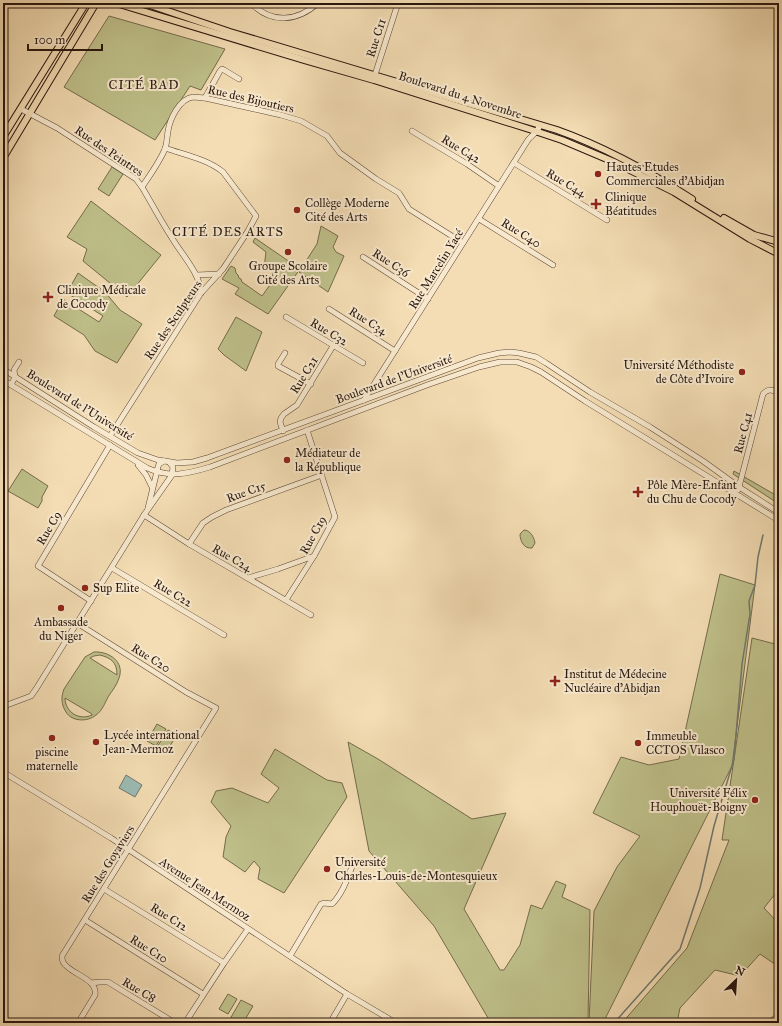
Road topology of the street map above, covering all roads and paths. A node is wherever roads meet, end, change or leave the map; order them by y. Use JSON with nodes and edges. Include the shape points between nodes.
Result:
{"nodes":[{"id":1,"x":79,"y":3,"type":"edge"},
{"id":2,"x":86,"y":3,"type":"edge"},
{"id":3,"x":96,"y":3,"type":"edge"},
{"id":4,"x":116,"y":3,"type":"edge"},
{"id":5,"x":144,"y":3,"type":"edge"},
{"id":6,"x":251,"y":3,"type":"edge"},
{"id":7,"x":318,"y":3,"type":"edge"},
{"id":8,"x":398,"y":3,"type":"edge"},
{"id":9,"x":81,"y":11,"type":"junction"},
{"id":10,"x":72,"y":27,"type":"junction"},
{"id":11,"x":80,"y":31,"type":"junction"},
{"id":12,"x":374,"y":77,"type":"junction"},
{"id":13,"x":239,"y":79,"type":"dead end"},
{"id":14,"x":205,"y":98,"type":"junction"},
{"id":15,"x":21,"y":109,"type":"junction"},
{"id":16,"x":30,"y":114,"type":"junction"},
{"id":17,"x":530,"y":125,"type":"junction"},
{"id":18,"x":540,"y":125,"type":"junction"},
{"id":19,"x":412,"y":131,"type":"dead end"},
{"id":20,"x":538,"y":131,"type":"junction"},
{"id":21,"x":3,"y":137,"type":"edge"},
{"id":22,"x":528,"y":140,"type":"junction"},
{"id":23,"x":165,"y":148,"type":"junction"},
{"id":24,"x":3,"y":158,"type":"edge"},
{"id":25,"x":514,"y":163,"type":"junction"},
{"id":26,"x":142,"y":186,"type":"junction"},
{"id":27,"x":499,"y":186,"type":"junction"},
{"id":28,"x":479,"y":219,"type":"junction"},
{"id":29,"x":607,"y":220,"type":"dead end"},
{"id":30,"x":779,"y":242,"type":"edge"},
{"id":31,"x":463,"y":243,"type":"junction"},
{"id":32,"x":779,"y":254,"type":"edge"},
{"id":33,"x":363,"y":257,"type":"dead end"},
{"id":34,"x":554,"y":265,"type":"dead end"},
{"id":35,"x":219,"y":274,"type":"junction"},
{"id":36,"x":197,"y":275,"type":"junction"},
{"id":37,"x":201,"y":293,"type":"junction"},
{"id":38,"x":428,"y":299,"type":"junction"},
{"id":39,"x":329,"y":309,"type":"dead end"},
{"id":40,"x":286,"y":317,"type":"dead end"},
{"id":41,"x":333,"y":346,"type":"junction"},
{"id":42,"x":395,"y":351,"type":"junction"},
{"id":43,"x":285,"y":352,"type":"dead end"},
{"id":44,"x":19,"y":362,"type":"dead end"},
{"id":45,"x":363,"y":363,"type":"dead end"},
{"id":46,"x":3,"y":369,"type":"edge"},
{"id":47,"x":12,"y":372,"type":"junction"},
{"id":48,"x":15,"y":377,"type":"junction"},
{"id":49,"x":4,"y":380,"type":"edge"},
{"id":50,"x":310,"y":384,"type":"junction"},
{"id":51,"x":11,"y":385,"type":"junction"},
{"id":52,"x":590,"y":392,"type":"junction"},
{"id":53,"x":779,"y":393,"type":"edge"},
{"id":54,"x":364,"y":400,"type":"junction"},
{"id":55,"x":584,"y":401,"type":"junction"},
{"id":56,"x":367,"y":408,"type":"junction"},
{"id":57,"x":307,"y":430,"type":"junction"},
{"id":58,"x":283,"y":431,"type":"junction"},
{"id":59,"x":110,"y":436,"type":"junction"},
{"id":60,"x":110,"y":445,"type":"junction"},
{"id":61,"x":135,"y":461,"type":"junction"},
{"id":62,"x":166,"y":462,"type":"junction"},
{"id":63,"x":157,"y":472,"type":"junction"},
{"id":64,"x":172,"y":474,"type":"junction"},
{"id":65,"x":322,"y":475,"type":"junction"},
{"id":66,"x":152,"y":487,"type":"junction"},
{"id":67,"x":739,"y":487,"type":"junction"},
{"id":68,"x":735,"y":494,"type":"junction"},
{"id":69,"x":776,"y":511,"type":"edge"},
{"id":70,"x":146,"y":513,"type":"junction"},
{"id":71,"x":776,"y":519,"type":"edge"},
{"id":72,"x":189,"y":544,"type":"junction"},
{"id":73,"x":314,"y":556,"type":"junction"},
{"id":74,"x":112,"y":568,"type":"junction"},
{"id":75,"x":248,"y":578,"type":"junction"},
{"id":76,"x":286,"y":600,"type":"junction"},
{"id":77,"x":91,"y":601,"type":"junction"},
{"id":78,"x":311,"y":615,"type":"dead end"},
{"id":79,"x":77,"y":623,"type":"junction"},
{"id":80,"x":224,"y":635,"type":"dead end"},
{"id":81,"x":216,"y":708,"type":"joint"},
{"id":82,"x":3,"y":709,"type":"edge"},
{"id":83,"x":3,"y":772,"type":"edge"},
{"id":84,"x":128,"y":850,"type":"junction"},
{"id":85,"x":353,"y":864,"type":"dead end"},
{"id":86,"x":104,"y":889,"type":"junction"},
{"id":87,"x":85,"y":920,"type":"junction"},
{"id":88,"x":248,"y":929,"type":"junction"},
{"id":89,"x":290,"y":956,"type":"junction"},
{"id":90,"x":224,"y":963,"type":"junction"},
{"id":91,"x":91,"y":983,"type":"junction"},
{"id":92,"x":203,"y":994,"type":"junction"},
{"id":93,"x":347,"y":994,"type":"junction"},
{"id":94,"x":779,"y":1014,"type":"edge"},
{"id":95,"x":78,"y":1023,"type":"edge"},
{"id":96,"x":175,"y":1023,"type":"edge"},
{"id":97,"x":184,"y":1023,"type":"edge"},
{"id":98,"x":330,"y":1023,"type":"edge"},
{"id":99,"x":396,"y":1023,"type":"edge"},
{"id":100,"x":769,"y":1023,"type":"edge"}],
"edges":[{"from":1,"to":9,"type":"main road"},
{"from":2,"to":9,"type":"main road"},
{"from":3,"to":11,"type":"main road"},
{"from":4,"to":12,"type":"main road","name":"Boulevard du 4 Novembre","via":[[304,60]]},
{"from":5,"to":12,"type":"main road","name":"Boulevard du 4 Novembre"},
{"from":6,"to":7,"type":"street","via":[[265,14],[283,18],[306,12]]},
{"from":8,"to":12,"type":"street","name":"Rue C11"},
{"from":9,"to":10,"type":"main road"},
{"from":10,"to":11,"type":"main road"},
{"from":10,"to":15,"type":"main road"},
{"from":11,"to":16,"type":"main road"},
{"from":12,"to":17,"type":"main road","name":"Boulevard du 4 Novembre","via":[[470,104]]},
{"from":13,"to":14,"type":"street","via":[[222,69]]},
{"from":14,"to":23,"type":"street","name":"Rue des Bijoutiers","via":[[193,97],[181,104],[170,123]]},
{"from":14,"to":31,"type":"street","name":"Rue des Bijoutiers","via":[[301,121],[330,138],[340,153],[399,193],[409,209]]},
{"from":15,"to":16,"type":"street","name":"Rue des Peintres"},
{"from":15,"to":21,"type":"main road"},
{"from":16,"to":24,"type":"main road"},
{"from":16,"to":26,"type":"street","name":"Rue des Peintres","via":[[110,162]]},
{"from":17,"to":18,"type":"main road","name":"Boulevard du 4 Novembre"},
{"from":17,"to":20,"type":"main road","name":"Boulevard du 4 Novembre"},
{"from":17,"to":22,"type":"street","name":"Rue Marcelin Yacé"},
{"from":18,"to":20,"type":"street","name":"Rue Marcelin Yacé"},
{"from":18,"to":30,"type":"main road","name":"Boulevard du 4 Novembre","via":[[571,135],[614,154],[676,188],[729,222],[754,235]]},
{"from":19,"to":27,"type":"street","name":"Rue C42"},
{"from":20,"to":22,"type":"street","name":"Rue Marcelin Yacé"},
{"from":20,"to":32,"type":"main road","name":"Boulevard du 4 Novembre","via":[[647,178]]},
{"from":22,"to":25,"type":"street","name":"Rue Marcelin Yacé"},
{"from":23,"to":26,"type":"street","name":"Rue des Bijoutiers"},
{"from":23,"to":35,"type":"street","name":"Rue des Sculpteurs","via":[[209,163],[223,172],[256,216]]},
{"from":25,"to":27,"type":"street","name":"Rue Marcelin Yacé"},
{"from":25,"to":29,"type":"street","name":"Rue C44"},
{"from":26,"to":36,"type":"street","name":"Rue des Peintres"},
{"from":27,"to":28,"type":"street","name":"Rue Marcelin Yacé"},
{"from":28,"to":31,"type":"street","name":"Rue Marcelin Yacé"},
{"from":28,"to":34,"type":"street","name":"Rue C40"},
{"from":31,"to":38,"type":"street","name":"Rue Marcelin Yacé"},
{"from":33,"to":38,"type":"street","name":"Rue C36"},
{"from":35,"to":36,"type":"street"},
{"from":35,"to":37,"type":"street","name":"Rue des Sculpteurs"},
{"from":36,"to":37,"type":"street","name":"Rue des Peintres"},
{"from":37,"to":59,"type":"street","name":"Rue des Sculpteurs"},
{"from":38,"to":42,"type":"street","name":"Rue Marcelin Yacé"},
{"from":39,"to":42,"type":"street","name":"Rue C34"},
{"from":40,"to":41,"type":"street","name":"Rue C32"},
{"from":41,"to":45,"type":"street","name":"Rue C32"},
{"from":41,"to":50,"type":"street","name":"Rue C21"},
{"from":42,"to":54,"type":"street","name":"Rue Marcelin Yacé"},
{"from":43,"to":50,"type":"street","via":[[278,366]]},
{"from":44,"to":47,"type":"street"},
{"from":46,"to":47,"type":"street","name":"Boulevard de l'Université"},
{"from":47,"to":48,"type":"street"},
{"from":47,"to":49,"type":"street"},
{"from":48,"to":51,"type":"street"},
{"from":48,"to":59,"type":"street","name":"Boulevard de l'Université"},
{"from":49,"to":51,"type":"street","name":"Boulevard de l'Université"},
{"from":50,"to":58,"type":"street","name":"Rue C21","via":[[297,405],[281,418]]},
{"from":51,"to":60,"type":"street","name":"Boulevard de l'Université"},
{"from":52,"to":54,"type":"street","name":"Boulevard de l'Université","via":[[546,363],[510,352],[478,358]]},
{"from":52,"to":55,"type":"street"},
{"from":52,"to":67,"type":"street","name":"Boulevard de l'Université","via":[[650,427]]},
{"from":53,"to":67,"type":"street","name":"Rue C41","via":[[770,390],[763,394]]},
{"from":54,"to":56,"type":"street"},
{"from":54,"to":58,"type":"street","name":"Boulevard de l'Université"},
{"from":55,"to":56,"type":"street","name":"Boulevard de l'Université","via":[[532,366],[509,362],[480,367]]},
{"from":55,"to":68,"type":"street","name":"Boulevard de l'Université"},
{"from":56,"to":57,"type":"street","name":"Boulevard de l'Université"},
{"from":57,"to":64,"type":"street","name":"Boulevard de l'Université","via":[[210,466]]},
{"from":57,"to":65,"type":"street","name":"Rue C19"},
{"from":58,"to":62,"type":"street","name":"Boulevard de l'Université","via":[[208,458],[186,463]]},
{"from":59,"to":62,"type":"street","name":"Boulevard de l'Université","via":[[138,452]]},
{"from":60,"to":61,"type":"street","name":"Boulevard de l'Université"},
{"from":60,"to":77,"type":"street","name":"Rue C9","via":[[38,566]]},
{"from":61,"to":63,"type":"street","name":"Boulevard de l'Université"},
{"from":61,"to":66,"type":"street"},
{"from":62,"to":63,"type":"street","via":[[158,466]]},
{"from":62,"to":64,"type":"street","via":[[173,467]]},
{"from":63,"to":64,"type":"street","name":"Boulevard de l'Université"},
{"from":63,"to":66,"type":"street"},
{"from":64,"to":70,"type":"street"},
{"from":65,"to":72,"type":"street","name":"Rue C15","via":[[212,517],[203,524]]},
{"from":65,"to":73,"type":"street","name":"Rue C19","via":[[335,517]]},
{"from":66,"to":70,"type":"street"},
{"from":67,"to":68,"type":"street","name":"Rue C41"},
{"from":67,"to":69,"type":"street","name":"Boulevard de l'Université"},
{"from":68,"to":71,"type":"street","name":"Boulevard de l'Université"},
{"from":69,"to":71,"type":"street"},
{"from":70,"to":72,"type":"street","name":"Rue C24"},
{"from":70,"to":74,"type":"street"},
{"from":72,"to":75,"type":"street","name":"Rue C24"},
{"from":73,"to":75,"type":"street"},
{"from":73,"to":76,"type":"street","name":"Rue C19"},
{"from":74,"to":77,"type":"street"},
{"from":74,"to":80,"type":"street","name":"Rue C22"},
{"from":75,"to":76,"type":"street","name":"Rue C24"},
{"from":76,"to":78,"type":"street","name":"Rue C24"},
{"from":77,"to":79,"type":"street"},
{"from":79,"to":81,"type":"street","name":"Rue C20","via":[[186,692]]},
{"from":79,"to":82,"type":"street","via":[[31,696]]},
{"from":81,"to":84,"type":"street","name":"Rue des Goyaviers"},
{"from":83,"to":84,"type":"street","name":"Avenue Jean Mermoz"},
{"from":84,"to":86,"type":"street","name":"Rue des Goyaviers"},
{"from":84,"to":88,"type":"street","name":"Avenue Jean Mermoz"},
{"from":85,"to":89,"type":"street","via":[[346,883],[335,901],[332,904],[321,904]]},
{"from":86,"to":87,"type":"street","name":"Rue des Goyaviers"},
{"from":86,"to":90,"type":"street","name":"Rue C12"},
{"from":87,"to":91,"type":"street","name":"Rue des Goyaviers","via":[[62,956],[62,961]]},
{"from":87,"to":92,"type":"street","name":"Rue C10"},
{"from":88,"to":89,"type":"street","name":"Avenue Jean Mermoz"},
{"from":88,"to":90,"type":"street"},
{"from":89,"to":93,"type":"street","name":"Avenue Jean Mermoz"},
{"from":90,"to":92,"type":"street"},
{"from":91,"to":95,"type":"street","via":[[95,995]]},
{"from":91,"to":96,"type":"street","name":"Rue C8","via":[[108,982]]},
{"from":92,"to":97,"type":"street"},
{"from":93,"to":98,"type":"street"},
{"from":93,"to":99,"type":"street","name":"Avenue Jean Mermoz"},
{"from":94,"to":100,"type":"street"}]}
